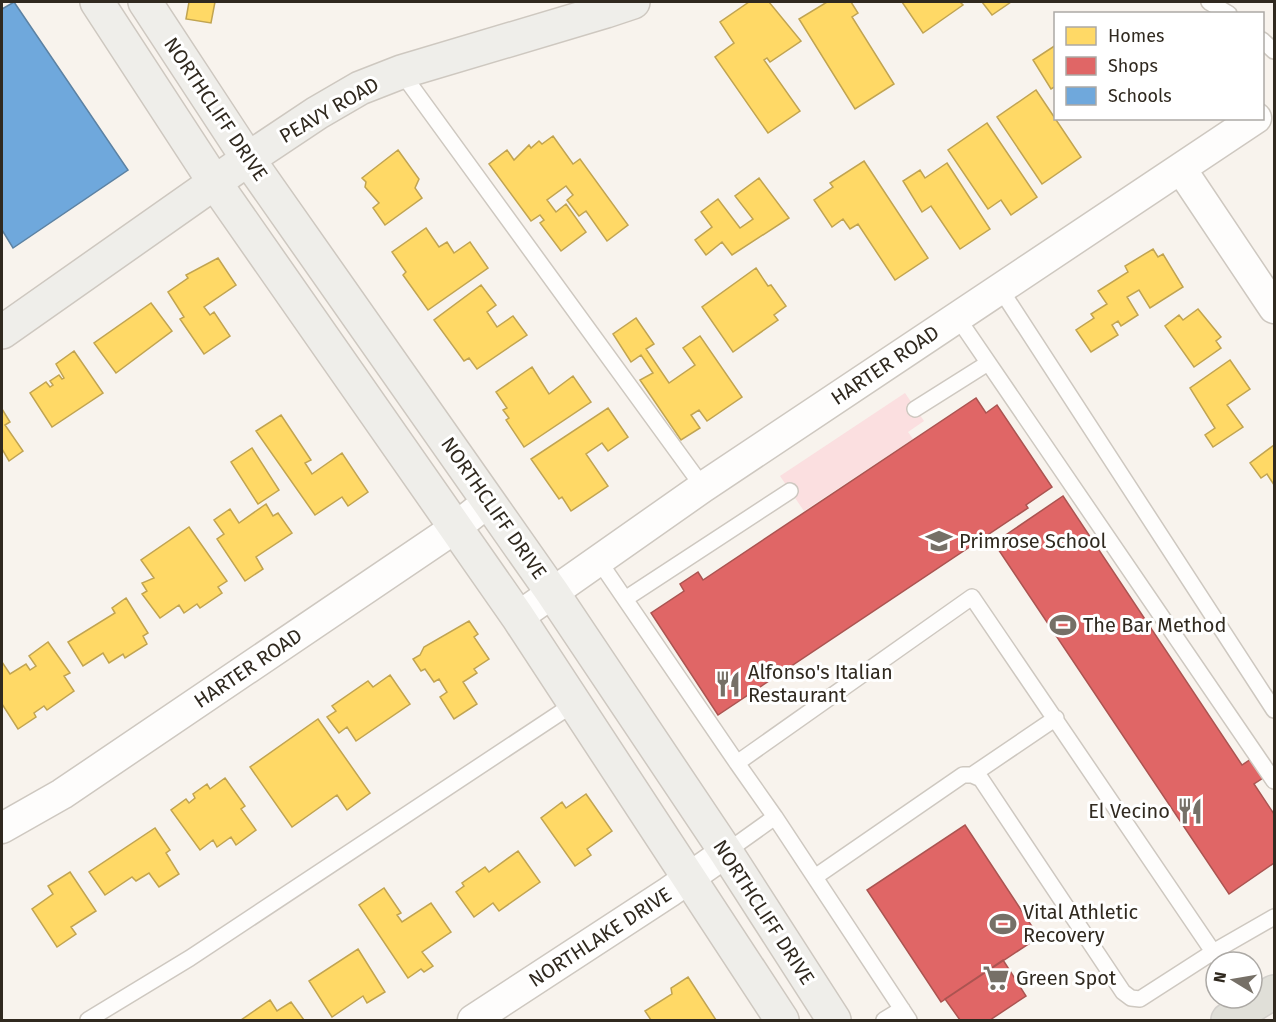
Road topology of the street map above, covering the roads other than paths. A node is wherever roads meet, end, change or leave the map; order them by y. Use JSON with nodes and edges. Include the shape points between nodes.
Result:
{"nodes":[{"id":1,"x":97,"y":2,"type":"edge"},
{"id":2,"x":145,"y":2,"type":"edge"},
{"id":3,"x":633,"y":2,"type":"edge"},
{"id":4,"x":1209,"y":2,"type":"edge"},
{"id":5,"x":1226,"y":12,"type":"edge"},
{"id":6,"x":401,"y":72,"type":"junction"},
{"id":7,"x":1253,"y":120,"type":"edge"},
{"id":8,"x":248,"y":159,"type":"junction"},
{"id":9,"x":1182,"y":169,"type":"junction"},
{"id":10,"x":215,"y":183,"type":"junction"},
{"id":11,"x":1000,"y":290,"type":"junction"},
{"id":12,"x":1275,"y":308,"type":"edge"},
{"id":13,"x":957,"y":317,"type":"junction"},
{"id":14,"x":2,"y":332,"type":"edge"},
{"id":15,"x":988,"y":363,"type":"junction"},
{"id":16,"x":915,"y":409,"type":"dead end"},
{"id":17,"x":703,"y":487,"type":"junction"},
{"id":18,"x":790,"y":491,"type":"dead end"},
{"id":19,"x":489,"y":501,"type":"junction"},
{"id":20,"x":455,"y":528,"type":"junction"},
{"id":21,"x":599,"y":561,"type":"junction"},
{"id":22,"x":552,"y":592,"type":"junction"},
{"id":23,"x":625,"y":599,"type":"junction"},
{"id":24,"x":518,"y":617,"type":"junction"},
{"id":25,"x":575,"y":703,"type":"junction"},
{"id":26,"x":1275,"y":710,"type":"edge"},
{"id":27,"x":1056,"y":718,"type":"junction"},
{"id":28,"x":737,"y":763,"type":"junction"},
{"id":29,"x":972,"y":774,"type":"junction"},
{"id":30,"x":1275,"y":781,"type":"edge"},
{"id":31,"x":775,"y":817,"type":"junction"},
{"id":32,"x":2,"y":828,"type":"edge"},
{"id":33,"x":726,"y":852,"type":"junction"},
{"id":34,"x":815,"y":877,"type":"junction"},
{"id":35,"x":689,"y":878,"type":"junction"},
{"id":36,"x":1275,"y":917,"type":"edge"},
{"id":37,"x":1211,"y":950,"type":"edge"},
{"id":38,"x":1226,"y":950,"type":"edge"},
{"id":39,"x":1204,"y":964,"type":"edge"},
{"id":40,"x":906,"y":1015,"type":"edge"},
{"id":41,"x":88,"y":1020,"type":"edge"},
{"id":42,"x":473,"y":1020,"type":"edge"},
{"id":43,"x":782,"y":1020,"type":"edge"},
{"id":44,"x":834,"y":1020,"type":"edge"},
{"id":45,"x":884,"y":1020,"type":"edge"}],
"edges":[{"from":1,"to":10,"type":"street","name":"NORTHCLIFF DRIVE"},
{"from":2,"to":8,"type":"street","name":"NORTHCLIFF DRIVE"},
{"from":3,"to":6,"type":"street","name":"PEAVY ROAD"},
{"from":4,"to":5,"type":"lane"},
{"from":6,"to":8,"type":"street","name":"PEAVY ROAD","via":[[360,88]]},
{"from":6,"to":17,"type":"lane"},
{"from":7,"to":9,"type":"street","name":"HARTER ROAD"},
{"from":8,"to":10,"type":"street","name":"PEAVY ROAD"},
{"from":8,"to":19,"type":"street","name":"NORTHCLIFF DRIVE"},
{"from":9,"to":11,"type":"street","name":"HARTER ROAD"},
{"from":9,"to":12,"type":"street"},
{"from":10,"to":14,"type":"street","name":"PEAVY ROAD"},
{"from":10,"to":20,"type":"street","name":"NORTHCLIFF DRIVE"},
{"from":11,"to":13,"type":"street","name":"HARTER ROAD"},
{"from":11,"to":26,"type":"lane"},
{"from":13,"to":15,"type":"lane"},
{"from":13,"to":17,"type":"street","name":"HARTER ROAD"},
{"from":15,"to":16,"type":"lane"},
{"from":15,"to":30,"type":"lane"},
{"from":17,"to":21,"type":"street","name":"HARTER ROAD"},
{"from":18,"to":23,"type":"lane"},
{"from":19,"to":20,"type":"street","name":"HARTER ROAD"},
{"from":19,"to":22,"type":"street","name":"NORTHCLIFF DRIVE"},
{"from":20,"to":24,"type":"street","name":"NORTHCLIFF DRIVE"},
{"from":20,"to":32,"type":"street","name":"HARTER ROAD","via":[[62,794]]},
{"from":21,"to":22,"type":"street","name":"HARTER ROAD"},
{"from":21,"to":23,"type":"lane"},
{"from":22,"to":24,"type":"street","name":"HARTER ROAD"},
{"from":22,"to":33,"type":"street","name":"NORTHCLIFF DRIVE"},
{"from":23,"to":28,"type":"lane"},
{"from":24,"to":25,"type":"street","name":"NORTHCLIFF DRIVE"},
{"from":25,"to":35,"type":"street","name":"NORTHCLIFF DRIVE"},
{"from":25,"to":41,"type":"lane","via":[[190,958]]},
{"from":27,"to":28,"type":"lane","via":[[972,597]]},
{"from":27,"to":29,"type":"lane"},
{"from":27,"to":37,"type":"lane"},
{"from":28,"to":31,"type":"lane"},
{"from":29,"to":34,"type":"lane","via":[[963,775]]},
{"from":29,"to":39,"type":"lane","via":[[981,779],[1123,992],[1140,999]]},
{"from":31,"to":33,"type":"lane"},
{"from":31,"to":34,"type":"lane"},
{"from":33,"to":35,"type":"street","name":"NORTHLAKE DRIVE"},
{"from":33,"to":44,"type":"street","name":"NORTHCLIFF DRIVE"},
{"from":34,"to":40,"type":"lane"},
{"from":35,"to":42,"type":"street","name":"NORTHLAKE DRIVE"},
{"from":35,"to":43,"type":"street","name":"NORTHCLIFF DRIVE"},
{"from":36,"to":38,"type":"lane"},
{"from":40,"to":45,"type":"lane"}]}
